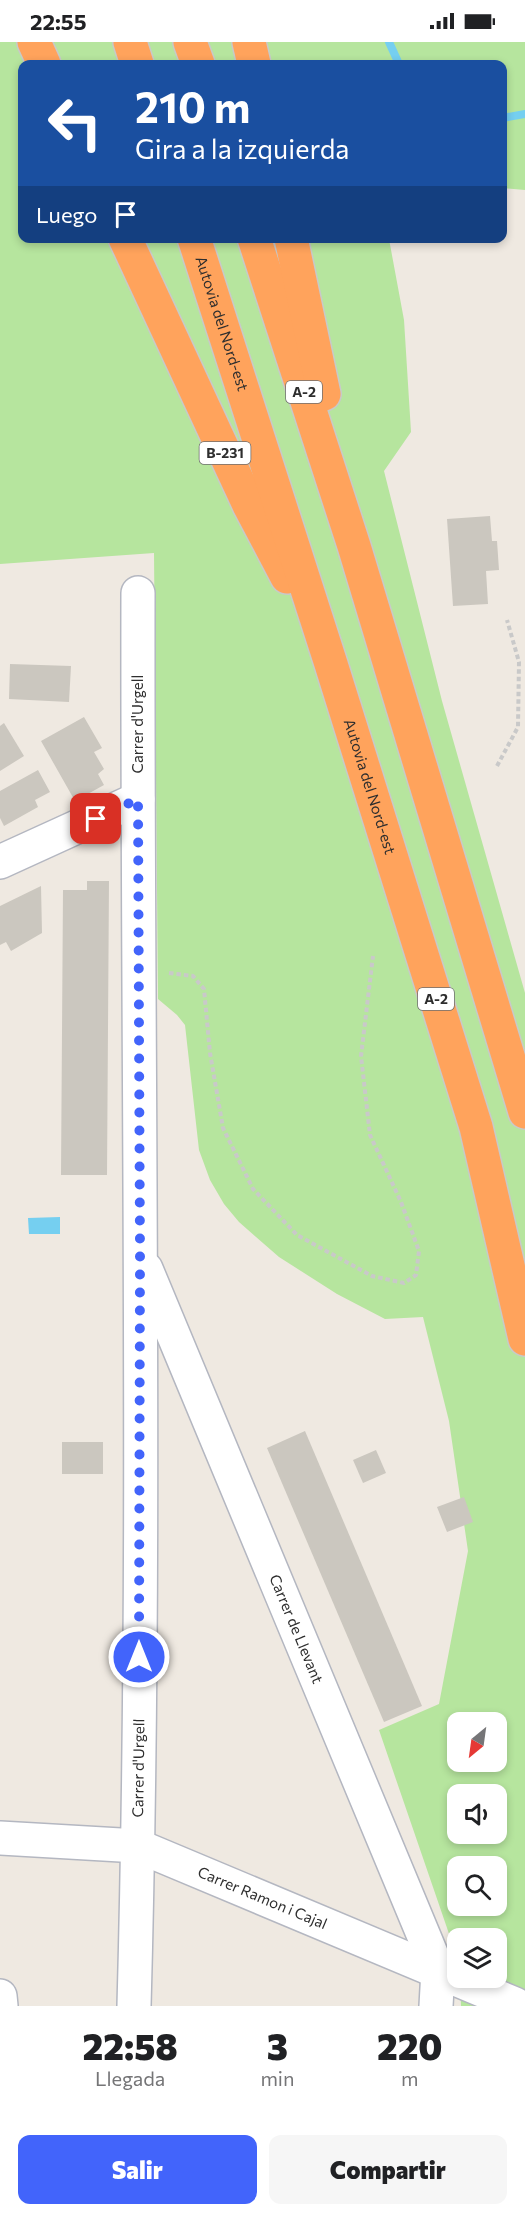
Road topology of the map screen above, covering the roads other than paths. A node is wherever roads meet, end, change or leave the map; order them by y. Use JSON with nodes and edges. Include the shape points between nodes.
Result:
{"nodes":[{"id":1,"x":34,"y":42,"type":"edge"},
{"id":2,"x":130,"y":42,"type":"edge"},
{"id":3,"x":190,"y":42,"type":"edge"},
{"id":4,"x":249,"y":42,"type":"edge"},
{"id":5,"x":42,"y":60,"type":"edge"},
{"id":6,"x":136,"y":60,"type":"edge"},
{"id":7,"x":197,"y":60,"type":"edge"},
{"id":8,"x":253,"y":60,"type":"edge"},
{"id":9,"x":127,"y":243,"type":"edge"},
{"id":10,"x":196,"y":243,"type":"edge"},
{"id":11,"x":256,"y":243,"type":"edge"},
{"id":12,"x":292,"y":243,"type":"edge"},
{"id":13,"x":354,"y":546,"type":"junction"},
{"id":14,"x":138,"y":593,"type":"dead end"},
{"id":15,"x":331,"y":664,"type":"junction"},
{"id":16,"x":138,"y":799,"type":"junction"},
{"id":17,"x":0,"y":862,"type":"edge"},
{"id":18,"x":525,"y":1112,"type":"edge"},
{"id":19,"x":140,"y":1256,"type":"junction"},
{"id":20,"x":525,"y":1339,"type":"edge"},
{"id":21,"x":0,"y":1838,"type":"edge"},
{"id":22,"x":138,"y":1846,"type":"junction"},
{"id":23,"x":438,"y":1970,"type":"junction"},
{"id":24,"x":0,"y":1996,"type":"edge"},
{"id":25,"x":515,"y":2004,"type":"dead end"},
{"id":26,"x":1,"y":2006,"type":"edge"},
{"id":27,"x":134,"y":2006,"type":"edge"},
{"id":28,"x":436,"y":2006,"type":"edge"}],
"edges":[{"from":1,"to":5,"type":"highway"},
{"from":2,"to":6,"type":"highway"},
{"from":3,"to":7,"type":"highway"},
{"from":4,"to":8,"type":"highway"},
{"from":9,"to":15,"type":"highway","number":"B-231","via":[[249,505]]},
{"from":10,"to":15,"type":"highway","name":"Autovia del Nord-est","number":"A-2"},
{"from":11,"to":13,"type":"highway","number":"A-2"},
{"from":12,"to":13,"type":"highway"},
{"from":13,"to":18,"type":"highway","number":"A-2"},
{"from":14,"to":16,"type":"street","name":"Carrer d'Urgell"},
{"from":15,"to":20,"type":"highway","name":"Autovia del Nord-est","number":"A-2","via":[[476,1127]]},
{"from":16,"to":17,"type":"street"},
{"from":16,"to":19,"type":"street","name":"Carrer d'Urgell"},
{"from":19,"to":22,"type":"street","name":"Carrer d'Urgell"},
{"from":19,"to":23,"type":"street","name":"Carrer de Llevant"},
{"from":21,"to":22,"type":"street","name":"Carrer Ramon i Cajal"},
{"from":22,"to":23,"type":"street","name":"Carrer Ramon i Cajal"},
{"from":22,"to":27,"type":"street","name":"Carrer d'Urgell"},
{"from":23,"to":25,"type":"street","name":"Carrer Ramon i Cajal"},
{"from":23,"to":28,"type":"street","name":"Carrer de Llevant"},
{"from":24,"to":26,"type":"street"}]}
